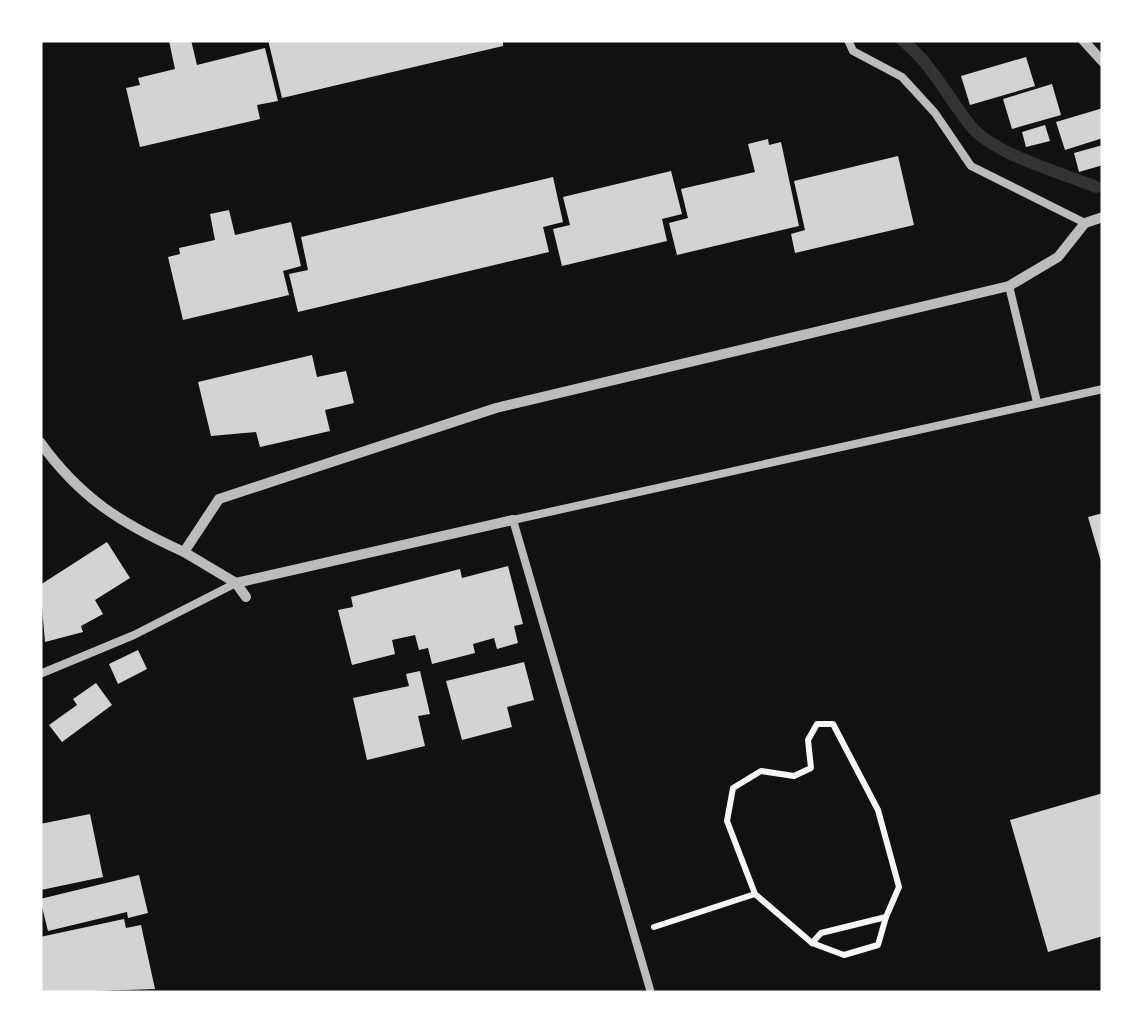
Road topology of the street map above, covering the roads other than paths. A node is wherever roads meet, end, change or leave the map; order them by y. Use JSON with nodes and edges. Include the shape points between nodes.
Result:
{"nodes":[{"id":1,"x":848,"y":40,"type":"edge"},
{"id":2,"x":1083,"y":40,"type":"edge"},
{"id":3,"x":1103,"y":62,"type":"edge"},
{"id":4,"x":1103,"y":217,"type":"edge"},
{"id":5,"x":1084,"y":223,"type":"junction"},
{"id":6,"x":1009,"y":286,"type":"junction"},
{"id":7,"x":1103,"y":389,"type":"edge"},
{"id":8,"x":1037,"y":402,"type":"junction"},
{"id":9,"x":40,"y":442,"type":"edge"},
{"id":10,"x":513,"y":520,"type":"junction"},
{"id":11,"x":184,"y":552,"type":"junction"},
{"id":12,"x":236,"y":583,"type":"junction"},
{"id":13,"x":246,"y":597,"type":"dead end"},
{"id":14,"x":40,"y":674,"type":"edge"},
{"id":15,"x":651,"y":993,"type":"edge"}],
"edges":[{"from":1,"to":5,"type":"lane","via":[[853,51],[902,77],[971,166]]},
{"from":2,"to":3,"type":"street"},
{"from":4,"to":5,"type":"street"},
{"from":5,"to":6,"type":"street","via":[[1058,257]]},
{"from":6,"to":8,"type":"lane"},
{"from":6,"to":11,"type":"street","via":[[496,408],[220,499]]},
{"from":7,"to":8,"type":"lane"},
{"from":8,"to":10,"type":"lane"},
{"from":9,"to":11,"type":"street","via":[[68,481],[139,532]]},
{"from":10,"to":12,"type":"street"},
{"from":10,"to":15,"type":"lane"},
{"from":11,"to":12,"type":"street"},
{"from":12,"to":13,"type":"street"},
{"from":12,"to":14,"type":"lane"}]}
